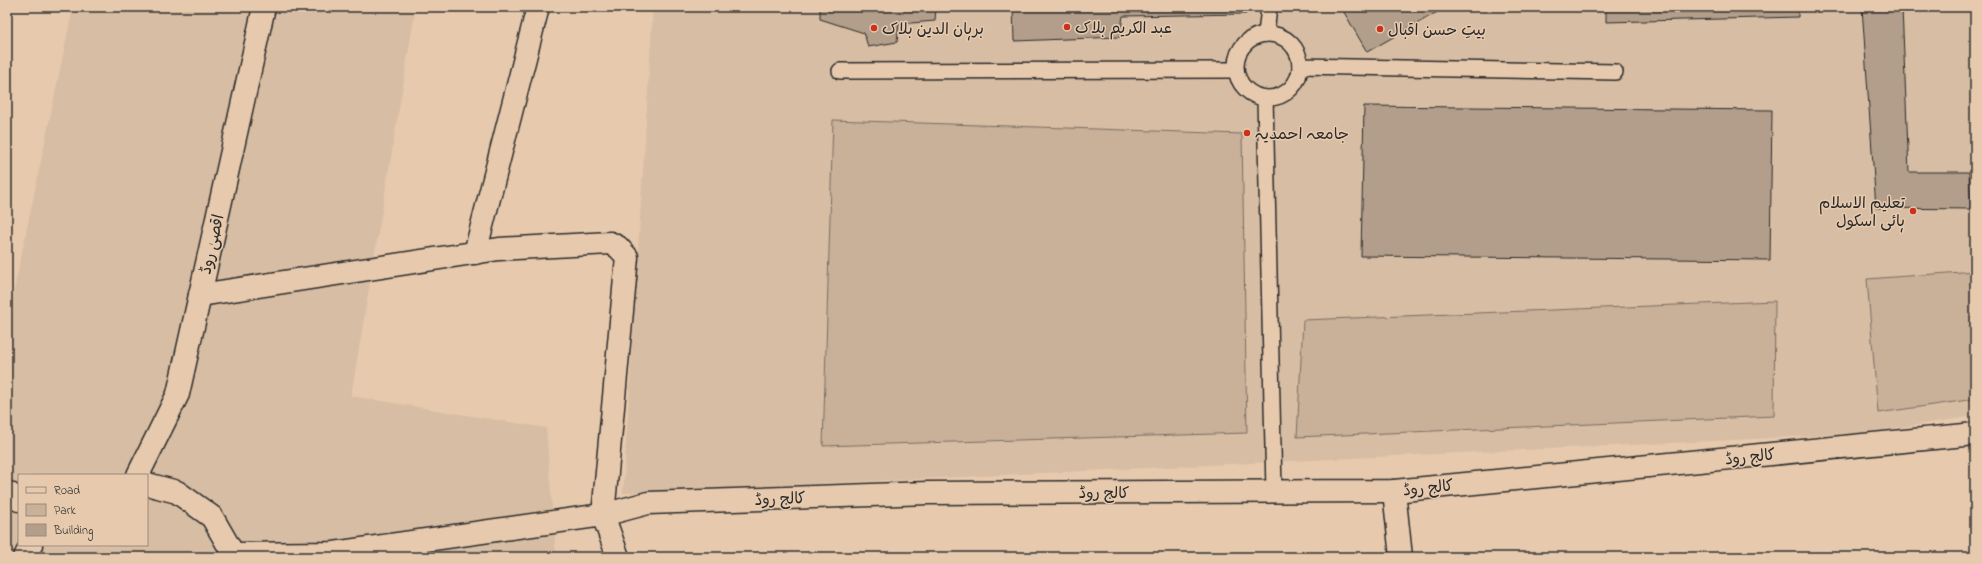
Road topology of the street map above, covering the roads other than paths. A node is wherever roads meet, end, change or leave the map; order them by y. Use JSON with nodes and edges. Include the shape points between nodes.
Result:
{"nodes":[{"id":1,"x":264,"y":7,"type":"edge"},
{"id":2,"x":538,"y":7,"type":"edge"},
{"id":3,"x":1269,"y":7,"type":"edge"},
{"id":4,"x":1266,"y":34,"type":"junction"},
{"id":5,"x":1300,"y":66,"type":"junction"},
{"id":6,"x":1236,"y":70,"type":"junction"},
{"id":7,"x":840,"y":72,"type":"dead end"},
{"id":8,"x":1615,"y":72,"type":"dead end"},
{"id":9,"x":1265,"y":98,"type":"junction"},
{"id":10,"x":475,"y":253,"type":"junction"},
{"id":11,"x":200,"y":295,"type":"junction"},
{"id":12,"x":1975,"y":434,"type":"edge"},
{"id":13,"x":138,"y":474,"type":"edge"},
{"id":14,"x":148,"y":484,"type":"edge"},
{"id":15,"x":1394,"y":490,"type":"junction"},
{"id":16,"x":1274,"y":491,"type":"junction"},
{"id":17,"x":7,"y":492,"type":"edge"},
{"id":18,"x":18,"y":499,"type":"edge"},
{"id":19,"x":603,"y":515,"type":"junction"},
{"id":20,"x":30,"y":546,"type":"edge"},
{"id":21,"x":235,"y":555,"type":"edge"},
{"id":22,"x":25,"y":557,"type":"edge"},
{"id":23,"x":618,"y":557,"type":"edge"},
{"id":24,"x":1401,"y":557,"type":"edge"}],
"edges":[{"from":1,"to":11,"type":"main road","name":"اقصیٰ روڈ"},
{"from":2,"to":10,"type":"main road"},
{"from":3,"to":4,"type":"lane"},
{"from":4,"to":5,"type":"lane","via":[[1286,39],[1296,51]]},
{"from":4,"to":6,"type":"lane","via":[[1246,41],[1236,60]]},
{"from":5,"to":8,"type":"lane"},
{"from":5,"to":9,"type":"lane","via":[[1293,86],[1276,97]]},
{"from":6,"to":7,"type":"lane"},
{"from":6,"to":9,"type":"lane","via":[[1239,81],[1246,89]]},
{"from":9,"to":16,"type":"lane"},
{"from":10,"to":11,"type":"main road"},
{"from":10,"to":19,"type":"main road","via":[[499,249],[610,243],[627,257]]},
{"from":11,"to":13,"type":"main road","name":"اقصیٰ روڈ","via":[[178,394]]},
{"from":12,"to":15,"type":"main road","name":"کالج روڈ"},
{"from":14,"to":21,"type":"main road","via":[[177,492],[212,517]]},
{"from":15,"to":16,"type":"main road","name":"کالج روڈ"},
{"from":15,"to":24,"type":"main road"},
{"from":16,"to":19,"type":"main road","name":"کالج روڈ","via":[[928,493],[648,503]]},
{"from":17,"to":18,"type":"main road"},
{"from":19,"to":21,"type":"main road","name":"کالج روڈ","via":[[334,553]]},
{"from":19,"to":23,"type":"main road"},
{"from":20,"to":22,"type":"main road"}]}
